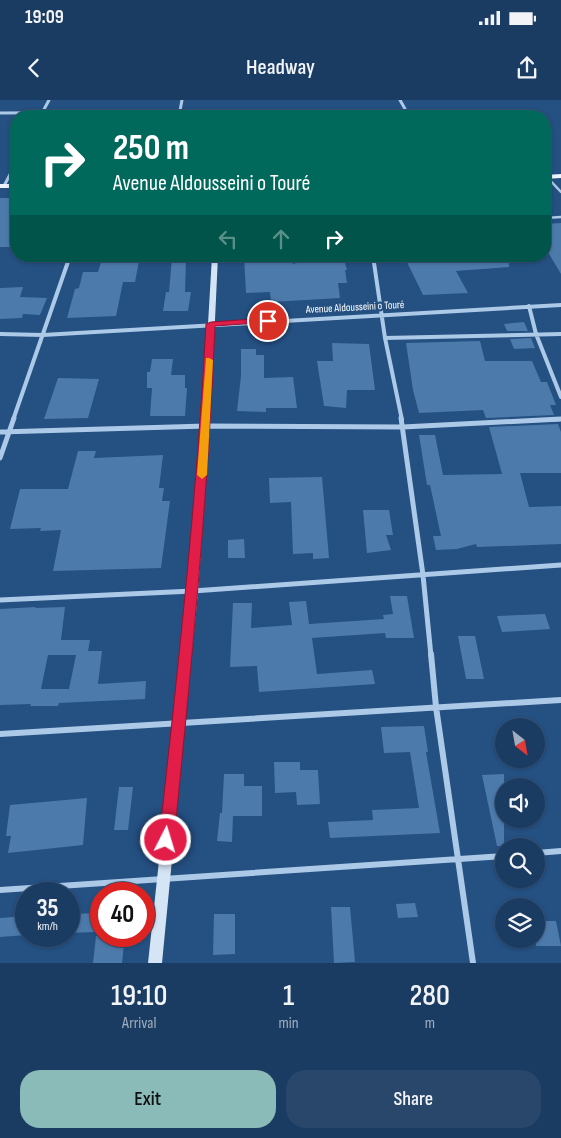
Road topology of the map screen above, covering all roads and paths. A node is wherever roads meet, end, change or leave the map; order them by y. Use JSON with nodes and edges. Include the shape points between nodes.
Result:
{"nodes":[{"id":1,"x":10,"y":172,"type":"edge"},
{"id":2,"x":551,"y":181,"type":"edge"},
{"id":3,"x":2,"y":186,"type":"edge"},
{"id":4,"x":561,"y":192,"type":"edge"},
{"id":5,"x":68,"y":262,"type":"edge"},
{"id":6,"x":216,"y":262,"type":"edge"},
{"id":7,"x":373,"y":262,"type":"edge"},
{"id":8,"x":561,"y":305,"type":"edge"},
{"id":9,"x":529,"y":306,"type":"junction"},
{"id":10,"x":382,"y":314,"type":"junction"},
{"id":11,"x":211,"y":324,"type":"junction"},
{"id":12,"x":0,"y":334,"type":"edge"},
{"id":13,"x":536,"y":334,"type":"junction"},
{"id":14,"x":561,"y":334,"type":"edge"},
{"id":15,"x":43,"y":335,"type":"junction"},
{"id":16,"x":385,"y":338,"type":"junction"},
{"id":17,"x":561,"y":398,"type":"edge"},
{"id":18,"x":561,"y":419,"type":"edge"},
{"id":19,"x":206,"y":426,"type":"junction"},
{"id":20,"x":403,"y":427,"type":"junction"},
{"id":21,"x":0,"y":432,"type":"edge"},
{"id":22,"x":9,"y":432,"type":"junction"},
{"id":23,"x":0,"y":458,"type":"edge"},
{"id":24,"x":561,"y":566,"type":"edge"},
{"id":25,"x":423,"y":575,"type":"junction"},
{"id":26,"x":193,"y":591,"type":"junction"},
{"id":27,"x":0,"y":600,"type":"edge"},
{"id":28,"x":561,"y":700,"type":"edge"},
{"id":29,"x":436,"y":707,"type":"junction"},
{"id":30,"x":178,"y":723,"type":"junction"},
{"id":31,"x":0,"y":734,"type":"edge"},
{"id":32,"x":561,"y":852,"type":"edge"},
{"id":33,"x":545,"y":853,"type":"edge"},
{"id":34,"x":495,"y":857,"type":"edge"},
{"id":35,"x":457,"y":859,"type":"junction"},
{"id":36,"x":162,"y":879,"type":"junction"},
{"id":37,"x":0,"y":890,"type":"edge"},
{"id":38,"x":155,"y":963,"type":"edge"},
{"id":39,"x":474,"y":963,"type":"edge"}],
"edges":[{"from":1,"to":3,"type":"street"},
{"from":2,"to":4,"type":"lane"},
{"from":5,"to":15,"type":"street"},
{"from":6,"to":11,"type":"street"},
{"from":7,"to":10,"type":"street"},
{"from":8,"to":9,"type":"street","name":"Avenue Aldousseini o Touré"},
{"from":9,"to":10,"type":"street","name":"Avenue Aldousseini o Touré"},
{"from":9,"to":13,"type":"street"},
{"from":10,"to":11,"type":"street","name":"Avenue Aldousseini o Touré"},
{"from":10,"to":16,"type":"street"},
{"from":11,"to":15,"type":"street","name":"Avenue Aldousseini o Touré"},
{"from":11,"to":19,"type":"street"},
{"from":12,"to":15,"type":"street","name":"Avenue Aldousseini o Touré"},
{"from":13,"to":14,"type":"street"},
{"from":13,"to":16,"type":"street"},
{"from":13,"to":17,"type":"street"},
{"from":15,"to":22,"type":"street"},
{"from":16,"to":20,"type":"street"},
{"from":18,"to":20,"type":"street"},
{"from":19,"to":20,"type":"street"},
{"from":19,"to":22,"type":"street"},
{"from":19,"to":26,"type":"street"},
{"from":20,"to":25,"type":"street"},
{"from":21,"to":22,"type":"street"},
{"from":22,"to":23,"type":"street"},
{"from":24,"to":25,"type":"street"},
{"from":25,"to":26,"type":"street"},
{"from":25,"to":29,"type":"street"},
{"from":26,"to":27,"type":"street"},
{"from":26,"to":30,"type":"street"},
{"from":28,"to":29,"type":"street"},
{"from":29,"to":30,"type":"street"},
{"from":29,"to":35,"type":"street"},
{"from":30,"to":31,"type":"street"},
{"from":30,"to":36,"type":"street"},
{"from":32,"to":33,"type":"street"},
{"from":34,"to":35,"type":"street"},
{"from":35,"to":36,"type":"street"},
{"from":35,"to":39,"type":"street"},
{"from":36,"to":37,"type":"street"},
{"from":36,"to":38,"type":"street"}]}
